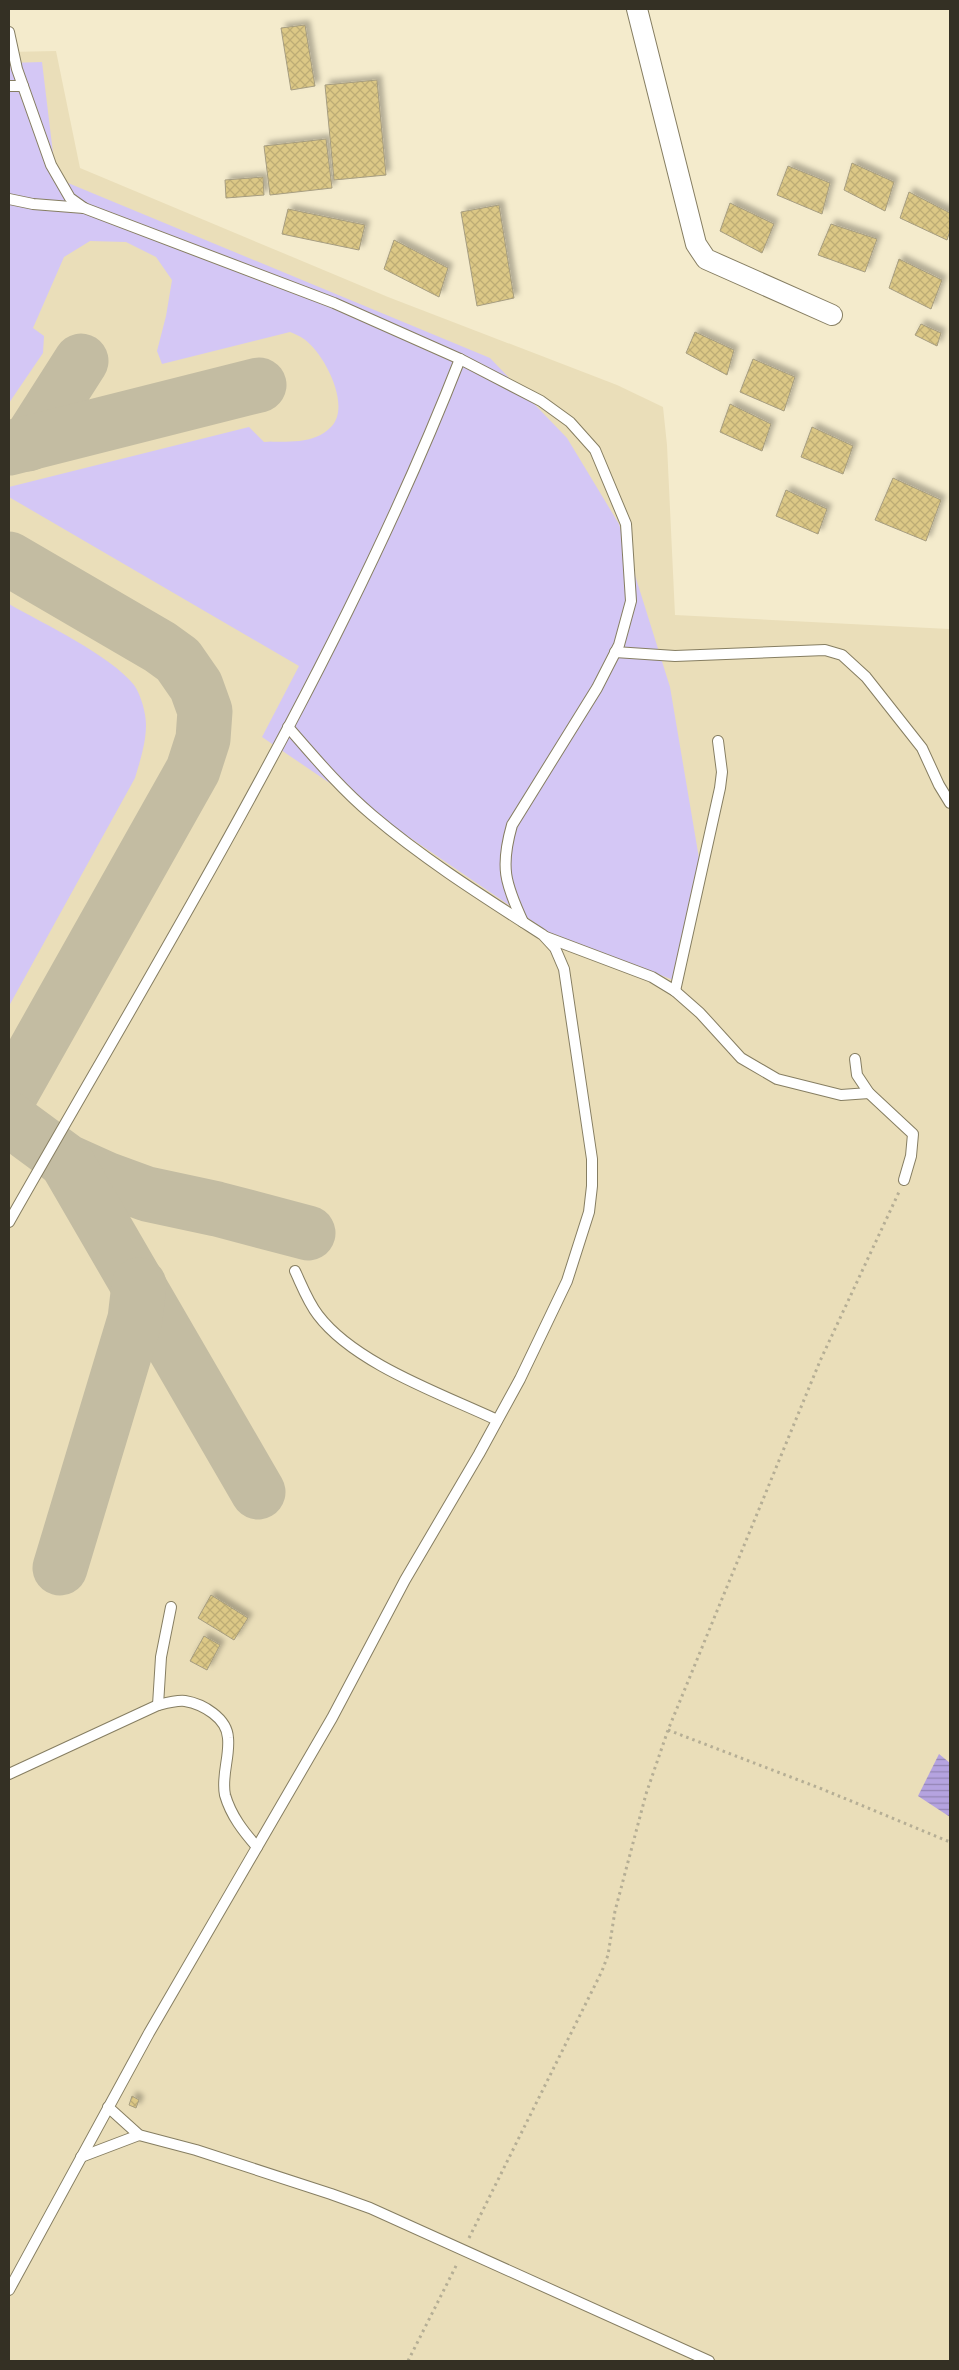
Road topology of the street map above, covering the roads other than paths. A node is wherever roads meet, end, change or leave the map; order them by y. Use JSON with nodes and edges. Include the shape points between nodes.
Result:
{"nodes":[{"id":1,"x":637,"y":9,"type":"edge"},
{"id":2,"x":9,"y":32,"type":"edge"},
{"id":3,"x":9,"y":86,"type":"edge"},
{"id":4,"x":23,"y":86,"type":"junction"},
{"id":5,"x":9,"y":199,"type":"edge"},
{"id":6,"x":84,"y":208,"type":"junction"},
{"id":7,"x":832,"y":315,"type":"dead end"},
{"id":8,"x":460,"y":359,"type":"junction"},
{"id":9,"x":615,"y":652,"type":"junction"},
{"id":10,"x":288,"y":727,"type":"junction"},
{"id":11,"x":718,"y":741,"type":"dead end"},
{"id":12,"x":950,"y":803,"type":"edge"},
{"id":13,"x":523,"y":922,"type":"junction"},
{"id":14,"x":542,"y":936,"type":"junction"},
{"id":15,"x":675,"y":991,"type":"junction"},
{"id":16,"x":855,"y":1059,"type":"dead end"},
{"id":17,"x":869,"y":1093,"type":"junction"},
{"id":18,"x":904,"y":1180,"type":"road end"},
{"id":19,"x":9,"y":1222,"type":"edge"},
{"id":20,"x":296,"y":1271,"type":"dead end"},
{"id":21,"x":497,"y":1420,"type":"junction"},
{"id":22,"x":171,"y":1608,"type":"dead end"},
{"id":23,"x":158,"y":1705,"type":"junction"},
{"id":24,"x":9,"y":1774,"type":"edge"},
{"id":25,"x":257,"y":1847,"type":"junction"},
{"id":26,"x":108,"y":2108,"type":"junction"},
{"id":27,"x":139,"y":2136,"type":"junction"},
{"id":28,"x":81,"y":2157,"type":"junction"},
{"id":29,"x":9,"y":2290,"type":"edge"},
{"id":30,"x":709,"y":2361,"type":"edge"}],
"edges":[{"from":1,"to":7,"type":"street","via":[[696,244],[706,259]]},
{"from":2,"to":4,"type":"lane"},
{"from":3,"to":4,"type":"lane"},
{"from":4,"to":6,"type":"lane","via":[[51,165],[70,198]]},
{"from":5,"to":6,"type":"lane"},
{"from":6,"to":8,"type":"lane","via":[[334,303]]},
{"from":8,"to":9,"type":"lane","via":[[541,401],[570,422],[594,450],[626,524],[631,602]]},
{"from":8,"to":10,"type":"lane","via":[[420,460]]},
{"from":9,"to":12,"type":"lane","via":[[675,656],[826,650],[842,655],[866,678],[922,748]]},
{"from":9,"to":13,"type":"lane","via":[[597,688],[512,825],[505,850],[506,876]]},
{"from":10,"to":13,"type":"lane","via":[[333,779],[372,815],[436,866]]},
{"from":10,"to":19,"type":"lane"},
{"from":11,"to":15,"type":"lane","via":[[722,772],[720,788]]},
{"from":13,"to":14,"type":"lane"},
{"from":14,"to":15,"type":"lane","via":[[652,977]]},
{"from":14,"to":21,"type":"lane","via":[[555,948],[564,969],[592,1159],[592,1186],[589,1212],[567,1282]]},
{"from":15,"to":17,"type":"lane","via":[[741,1058],[777,1079],[841,1095]]},
{"from":16,"to":17,"type":"lane","via":[[857,1074]]},
{"from":17,"to":18,"type":"lane","via":[[913,1134]]},
{"from":20,"to":21,"type":"lane","via":[[317,1314],[354,1348],[381,1365]]},
{"from":21,"to":25,"type":"lane"},
{"from":22,"to":23,"type":"lane","via":[[161,1656]]},
{"from":23,"to":24,"type":"lane"},
{"from":23,"to":25,"type":"lane","via":[[183,1701],[205,1707],[224,1724],[228,1738],[226,1797],[239,1825]]},
{"from":25,"to":26,"type":"lane"},
{"from":26,"to":27,"type":"lane"},
{"from":26,"to":28,"type":"lane"},
{"from":27,"to":28,"type":"lane"},
{"from":27,"to":30,"type":"lane","via":[[196,2150],[370,2208]]},
{"from":28,"to":29,"type":"lane"}]}
